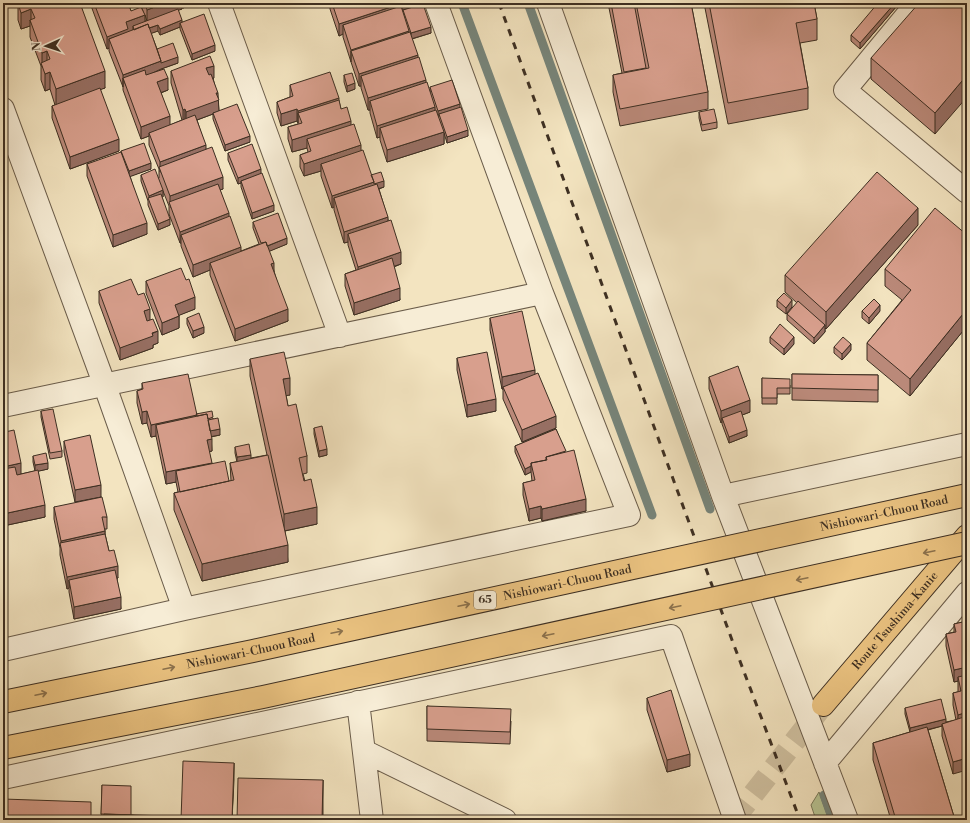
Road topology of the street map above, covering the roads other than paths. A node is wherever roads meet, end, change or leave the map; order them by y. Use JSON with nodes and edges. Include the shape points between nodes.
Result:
{"nodes":[{"id":1,"x":219,"y":3,"type":"edge"},
{"id":2,"x":436,"y":3,"type":"edge"},
{"id":3,"x":548,"y":3,"type":"edge"},
{"id":4,"x":917,"y":3,"type":"edge"},
{"id":5,"x":3,"y":109,"type":"edge"},
{"id":6,"x":967,"y":192,"type":"edge"},
{"id":7,"x":542,"y":293,"type":"junction"},
{"id":8,"x":340,"y":336,"type":"junction"},
{"id":9,"x":105,"y":386,"type":"junction"},
{"id":10,"x":3,"y":406,"type":"edge"},
{"id":11,"x":967,"y":444,"type":"edge"},
{"id":12,"x":967,"y":495,"type":"edge"},
{"id":13,"x":723,"y":496,"type":"junction"},
{"id":14,"x":967,"y":536,"type":"edge"},
{"id":15,"x":967,"y":544,"type":"edge"},
{"id":16,"x":967,"y":592,"type":"edge"},
{"id":17,"x":184,"y":609,"type":"junction"},
{"id":18,"x":3,"y":650,"type":"edge"},
{"id":19,"x":3,"y":702,"type":"edge"},
{"id":20,"x":358,"y":702,"type":"junction"},
{"id":21,"x":823,"y":705,"type":"tunnel mouth"},
{"id":22,"x":3,"y":748,"type":"edge"},
{"id":23,"x":364,"y":751,"type":"junction"},
{"id":24,"x":825,"y":763,"type":"junction"},
{"id":25,"x":3,"y":778,"type":"edge"},
{"id":26,"x":372,"y":820,"type":"edge"},
{"id":27,"x":505,"y":820,"type":"edge"},
{"id":28,"x":735,"y":820,"type":"edge"},
{"id":29,"x":847,"y":820,"type":"edge"}],
"edges":[{"from":1,"to":8,"type":"street"},
{"from":2,"to":7,"type":"street"},
{"from":3,"to":13,"type":"street"},
{"from":4,"to":6,"type":"street","via":[[845,90]]},
{"from":5,"to":9,"type":"street"},
{"from":7,"to":8,"type":"street"},
{"from":7,"to":17,"type":"street","via":[[629,516]]},
{"from":8,"to":9,"type":"street"},
{"from":9,"to":10,"type":"street"},
{"from":9,"to":17,"type":"street"},
{"from":11,"to":13,"type":"street"},
{"from":19,"to":12,"type":"main road","name":"Nishiowari-Chuou Road","number":"65","one_way":true,"bridge":true,"via":[[252,651]]},
{"from":13,"to":24,"type":"street"},
{"from":14,"to":21,"type":"main road","name":"Route Tsushima-Kanie"},
{"from":15,"to":22,"type":"main road","one_way":true,"bridge":true,"via":[[271,695]]},
{"from":16,"to":24,"type":"street"},
{"from":17,"to":18,"type":"street"},
{"from":20,"to":23,"type":"street"},
{"from":20,"to":25,"type":"street"},
{"from":20,"to":28,"type":"street","via":[[671,636]]},
{"from":23,"to":26,"type":"street"},
{"from":23,"to":27,"type":"street"},
{"from":24,"to":29,"type":"street"}]}
